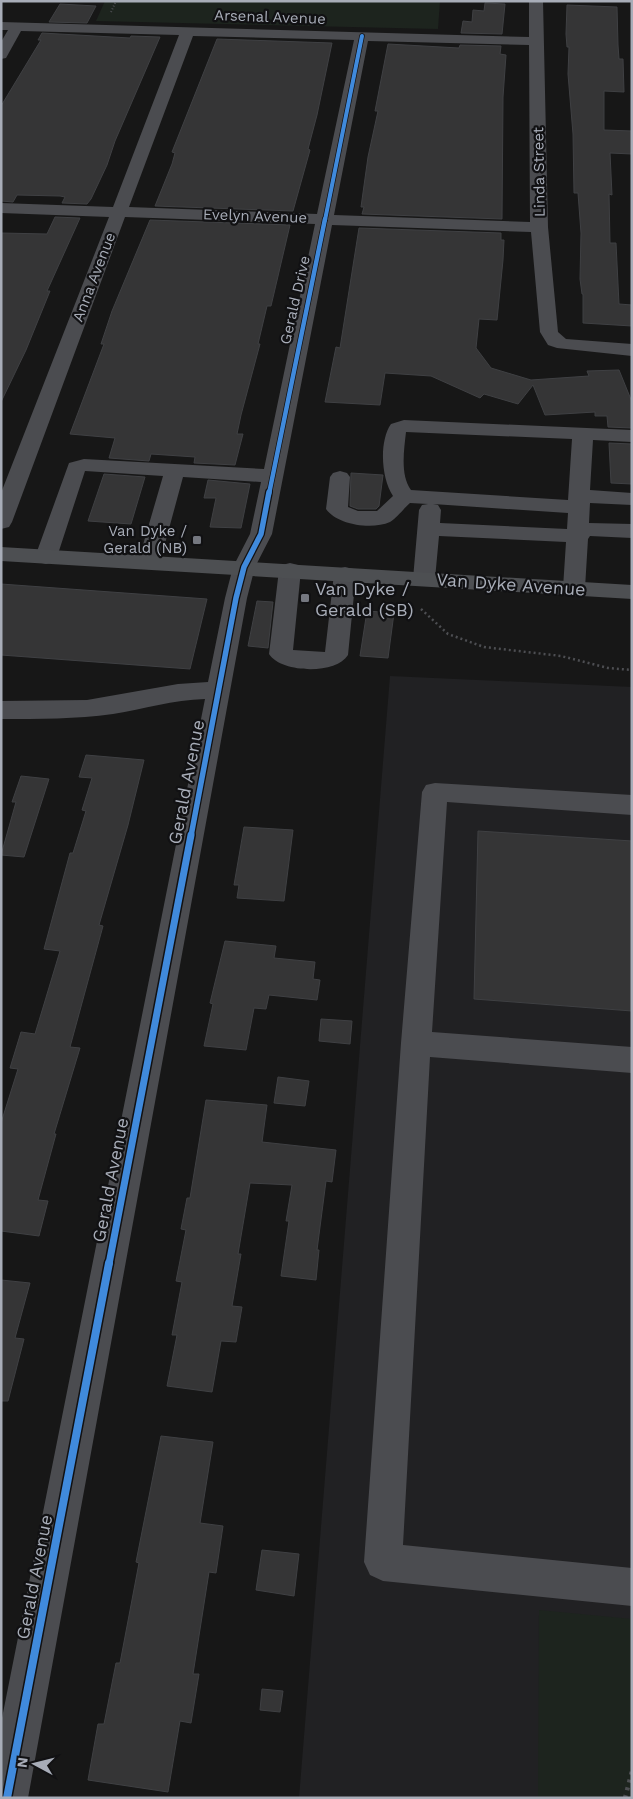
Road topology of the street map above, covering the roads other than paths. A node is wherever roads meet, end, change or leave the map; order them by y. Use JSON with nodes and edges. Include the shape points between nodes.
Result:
{"nodes":[{"id":1,"x":536,"y":1,"type":"edge"},
{"id":2,"x":1,"y":26,"type":"edge"},
{"id":3,"x":17,"y":26,"type":"junction"},
{"id":4,"x":188,"y":31,"type":"junction"},
{"id":5,"x":362,"y":36,"type":"junction"},
{"id":6,"x":537,"y":41,"type":"junction"},
{"id":7,"x":1,"y":55,"type":"edge"},
{"id":8,"x":1,"y":208,"type":"edge"},
{"id":9,"x":119,"y":212,"type":"junction"},
{"id":10,"x":326,"y":219,"type":"junction"},
{"id":11,"x":539,"y":227,"type":"junction"},
{"id":12,"x":632,"y":350,"type":"edge"},
{"id":13,"x":583,"y":434,"type":"junction"},
{"id":14,"x":632,"y":436,"type":"edge"},
{"id":15,"x":175,"y":470,"type":"junction"},
{"id":16,"x":272,"y":476,"type":"junction"},
{"id":17,"x":340,"y":476,"type":"dead end"},
{"id":18,"x":405,"y":496,"type":"junction"},
{"id":19,"x":632,"y":498,"type":"edge"},
{"id":20,"x":431,"y":499,"type":"junction"},
{"id":21,"x":580,"y":502,"type":"junction"},
{"id":22,"x":3,"y":511,"type":"edge"},
{"id":23,"x":428,"y":529,"type":"junction"},
{"id":24,"x":632,"y":531,"type":"edge"},
{"id":25,"x":579,"y":532,"type":"junction"},
{"id":26,"x":1,"y":554,"type":"edge"},
{"id":27,"x":46,"y":556,"type":"junction"},
{"id":28,"x":149,"y":562,"type":"junction"},
{"id":29,"x":244,"y":568,"type":"junction"},
{"id":30,"x":290,"y":570,"type":"junction"},
{"id":31,"x":345,"y":574,"type":"junction"},
{"id":32,"x":424,"y":579,"type":"junction"},
{"id":33,"x":574,"y":588,"type":"junction"},
{"id":34,"x":632,"y":592,"type":"edge"},
{"id":35,"x":219,"y":691,"type":"junction"},
{"id":36,"x":1,"y":710,"type":"edge"},
{"id":37,"x":632,"y":805,"type":"edge"},
{"id":38,"x":416,"y":1043,"type":"junction"},
{"id":39,"x":632,"y":1060,"type":"edge"},
{"id":40,"x":632,"y":1587,"type":"edge"},
{"id":41,"x":7,"y":1798,"type":"edge"}],
"edges":[{"from":1,"to":6,"type":"street","name":"Linda Street"},
{"from":2,"to":3,"type":"street","name":"Arsenal Avenue"},
{"from":3,"to":4,"type":"street","name":"Arsenal Avenue"},
{"from":3,"to":7,"type":"street"},
{"from":4,"to":5,"type":"street","name":"Arsenal Avenue"},
{"from":4,"to":9,"type":"street","name":"Anna Avenue"},
{"from":5,"to":6,"type":"street","name":"Arsenal Avenue"},
{"from":5,"to":10,"type":"street","name":"Gerald Drive"},
{"from":6,"to":11,"type":"street","name":"Linda Street"},
{"from":8,"to":9,"type":"street","name":"Evelyn Avenue"},
{"from":9,"to":10,"type":"street","name":"Evelyn Avenue"},
{"from":9,"to":22,"type":"street","name":"Anna Avenue"},
{"from":10,"to":11,"type":"street","name":"Evelyn Avenue"},
{"from":10,"to":16,"type":"street","name":"Gerald Drive"},
{"from":11,"to":12,"type":"street","name":"Linda Street","via":[[546,316],[549,332],[555,341],[580,347]]},
{"from":13,"to":14,"type":"street"},
{"from":13,"to":18,"type":"street","via":[[398,428],[395,474],[399,489]]},
{"from":13,"to":21,"type":"street"},
{"from":15,"to":16,"type":"street"},
{"from":15,"to":27,"type":"street","via":[[76,467]]},
{"from":15,"to":28,"type":"street"},
{"from":16,"to":29,"type":"street","name":"Gerald Drive","via":[[261,534]]},
{"from":17,"to":18,"type":"street","via":[[337,509],[341,514],[383,517]]},
{"from":18,"to":20,"type":"street"},
{"from":19,"to":21,"type":"street"},
{"from":20,"to":21,"type":"street"},
{"from":20,"to":23,"type":"street"},
{"from":21,"to":25,"type":"street"},
{"from":23,"to":25,"type":"street"},
{"from":23,"to":32,"type":"street"},
{"from":24,"to":25,"type":"street"},
{"from":25,"to":33,"type":"street"},
{"from":26,"to":27,"type":"main road","name":"Van Dyke Avenue"},
{"from":27,"to":28,"type":"main road","name":"Van Dyke Avenue"},
{"from":28,"to":29,"type":"main road","name":"Van Dyke Avenue"},
{"from":29,"to":30,"type":"main road","name":"Van Dyke Avenue"},
{"from":29,"to":35,"type":"street","name":"Gerald Avenue"},
{"from":30,"to":31,"type":"main road","name":"Van Dyke Avenue"},
{"from":30,"to":31,"type":"street","via":[[281,654],[324,660],[336,655]]},
{"from":31,"to":32,"type":"main road","name":"Van Dyke Avenue"},
{"from":32,"to":33,"type":"main road","name":"Van Dyke Avenue"},
{"from":33,"to":34,"type":"main road","name":"Van Dyke Avenue"},
{"from":35,"to":36,"type":"street","via":[[193,689],[118,705],[74,710]]},
{"from":35,"to":41,"type":"street","name":"Gerald Avenue"},
{"from":37,"to":38,"type":"street","via":[[435,792]]},
{"from":38,"to":39,"type":"street"},
{"from":38,"to":40,"type":"street","via":[[384,1562]]}]}
